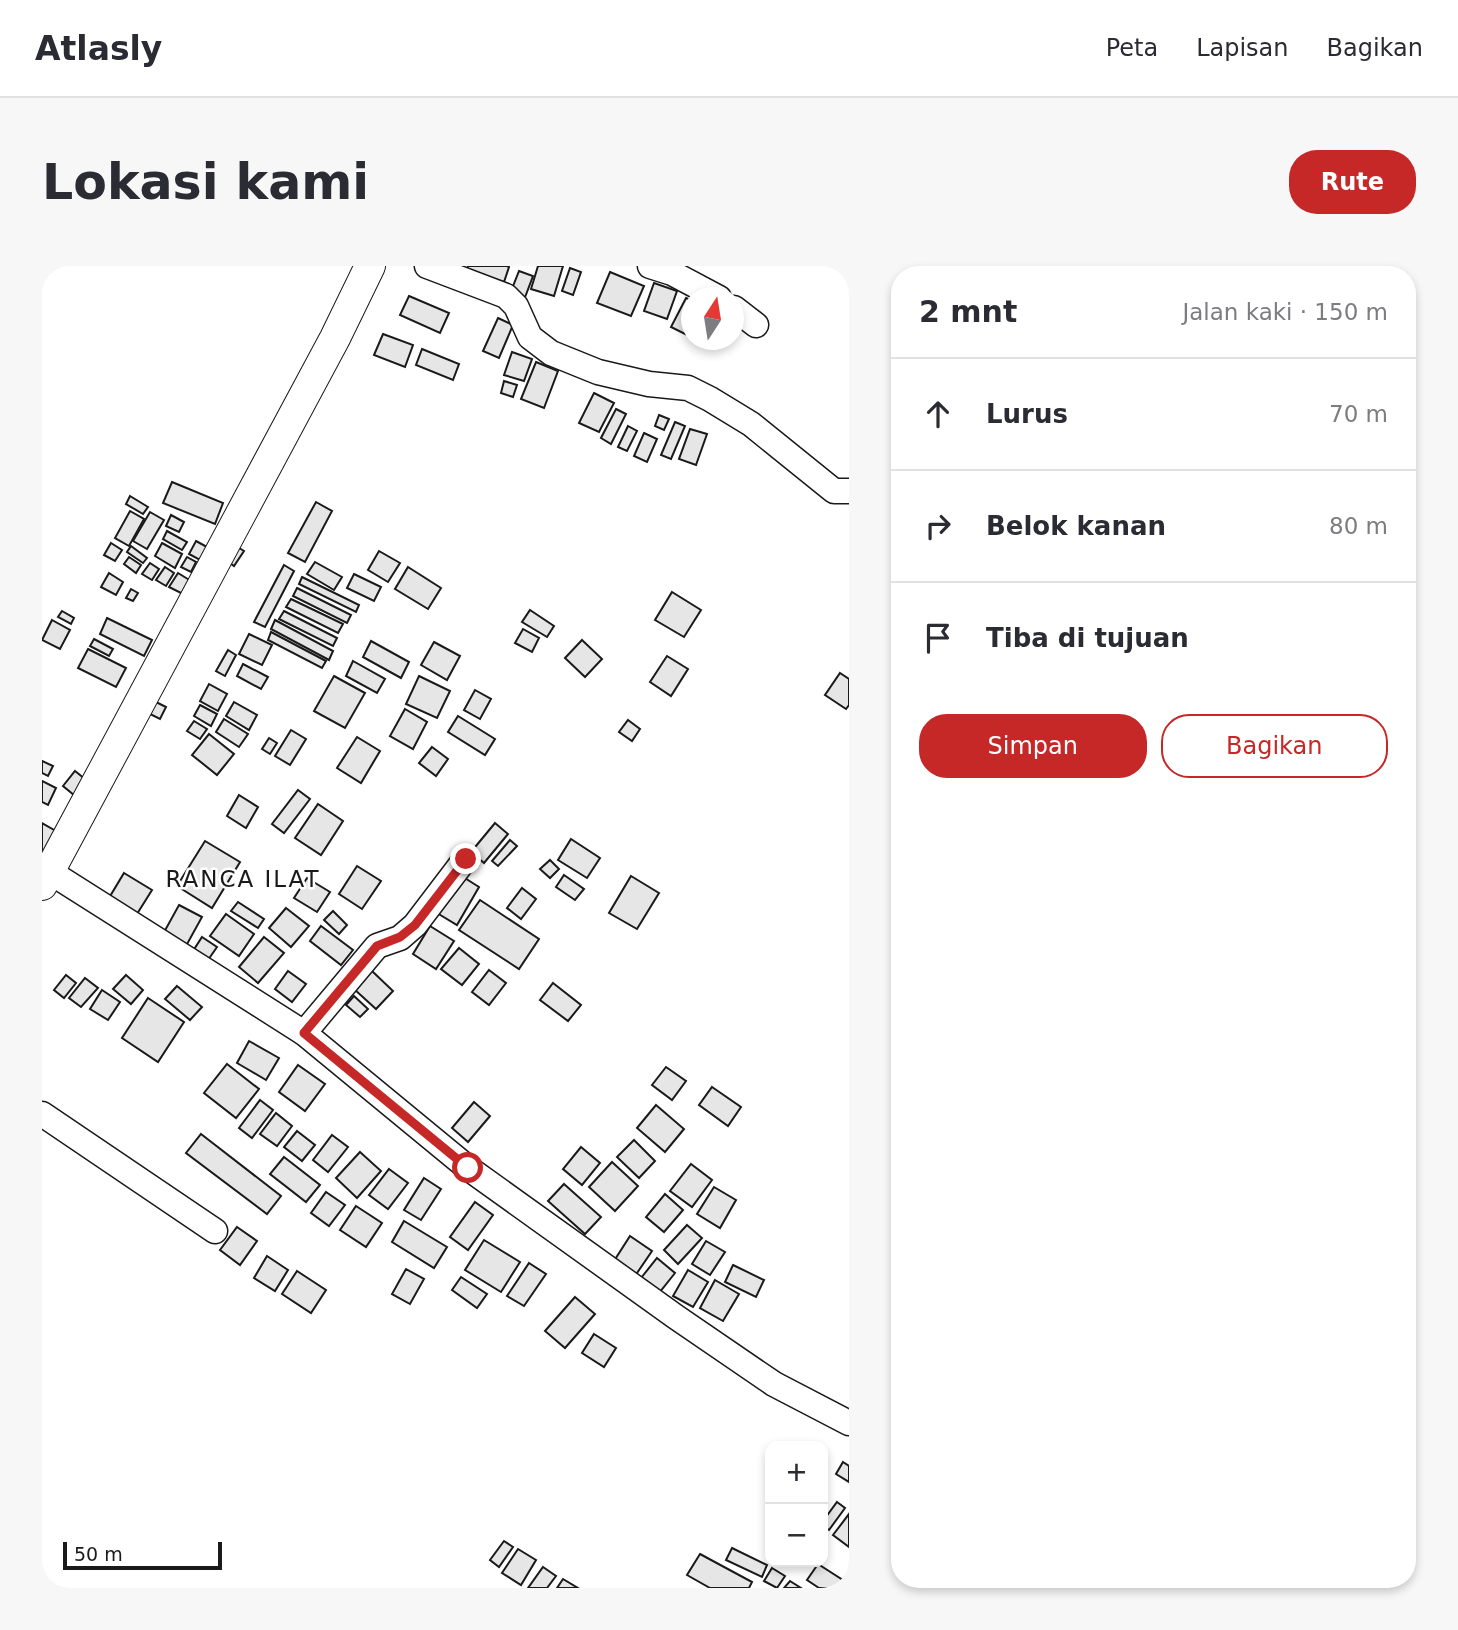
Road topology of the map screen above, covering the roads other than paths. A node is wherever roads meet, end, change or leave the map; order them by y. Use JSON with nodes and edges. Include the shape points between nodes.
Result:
{"nodes":[{"id":1,"x":370,"y":266,"type":"edge"},
{"id":2,"x":427,"y":266,"type":"edge"},
{"id":3,"x":650,"y":266,"type":"edge"},
{"id":4,"x":697,"y":287,"type":"edge"},
{"id":5,"x":744,"y":316,"type":"edge"},
{"id":6,"x":756,"y":325,"type":"dead end"},
{"id":7,"x":849,"y":491,"type":"edge"},
{"id":8,"x":466,"y":859,"type":"dead end"},
{"id":9,"x":46,"y":879,"type":"edge"},
{"id":10,"x":304,"y":1033,"type":"junction"},
{"id":11,"x":42,"y":1114,"type":"edge"},
{"id":12,"x":215,"y":1231,"type":"dead end"},
{"id":13,"x":849,"y":1423,"type":"edge"}],
"edges":[{"from":1,"to":9,"type":"main road"},
{"from":2,"to":7,"type":"street","via":[[506,296],[516,306],[530,337],[551,353],[598,372],[688,388],[751,424],[834,491]]},
{"from":3,"to":4,"type":"street"},
{"from":5,"to":6,"type":"street"},
{"from":8,"to":10,"type":"street","via":[[415,925],[377,946]]},
{"from":9,"to":10,"type":"street"},
{"from":10,"to":13,"type":"street","via":[[468,1168],[676,1317],[774,1384]]},
{"from":11,"to":12,"type":"street"}]}
